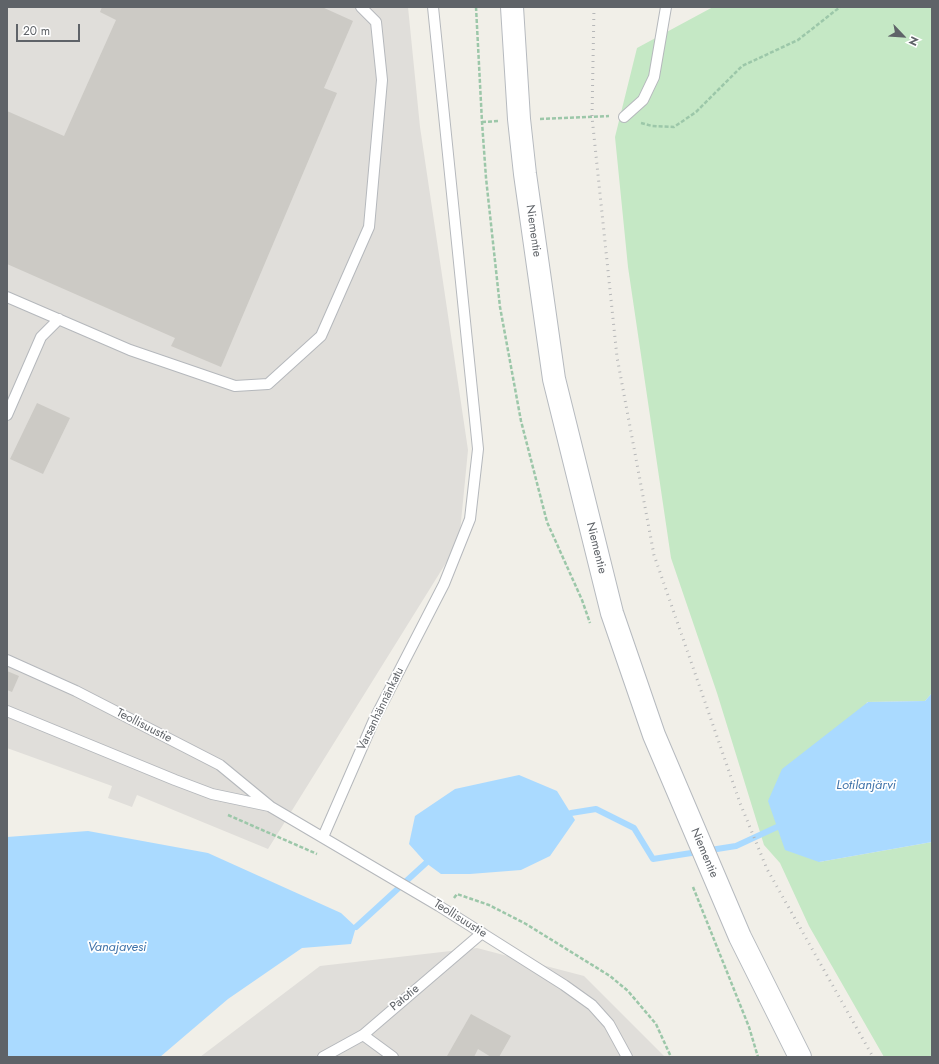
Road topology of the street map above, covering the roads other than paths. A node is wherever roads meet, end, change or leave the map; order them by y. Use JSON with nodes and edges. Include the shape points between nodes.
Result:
{"nodes":[{"id":1,"x":361,"y":7,"type":"edge"},
{"id":2,"x":433,"y":7,"type":"edge"},
{"id":3,"x":512,"y":7,"type":"edge"},
{"id":4,"x":666,"y":7,"type":"edge"},
{"id":5,"x":624,"y":117,"type":"road end"},
{"id":6,"x":7,"y":297,"type":"edge"},
{"id":7,"x":58,"y":319,"type":"junction"},
{"id":8,"x":7,"y":415,"type":"edge"},
{"id":9,"x":7,"y":660,"type":"edge"},
{"id":10,"x":7,"y":711,"type":"edge"},
{"id":11,"x":271,"y":807,"type":"junction"},
{"id":12,"x":323,"y":837,"type":"junction"},
{"id":13,"x":482,"y":933,"type":"junction"},
{"id":14,"x":363,"y":1035,"type":"junction"},
{"id":15,"x":322,"y":1057,"type":"edge"},
{"id":16,"x":393,"y":1057,"type":"edge"},
{"id":17,"x":627,"y":1057,"type":"edge"},
{"id":18,"x":800,"y":1057,"type":"edge"}],
"edges":[{"from":1,"to":7,"type":"lane","via":[[376,22],[382,80],[369,227],[321,336],[268,384],[235,386],[130,350]]},
{"from":2,"to":12,"type":"lane","name":"Varsanhännänkatu","via":[[478,449],[470,519],[444,584],[374,720]]},
{"from":3,"to":18,"type":"main road","name":"Niementie","via":[[525,174],[554,379],[612,613],[654,736],[740,937]]},
{"from":4,"to":5,"type":"lane","via":[[654,77],[643,100]]},
{"from":6,"to":7,"type":"lane"},
{"from":7,"to":8,"type":"lane","via":[[41,337]]},
{"from":9,"to":11,"type":"lane","name":"Teollisuustie","via":[[76,691],[220,765]]},
{"from":10,"to":11,"type":"lane","name":"Teollisuustie","via":[[212,794]]},
{"from":11,"to":12,"type":"lane","name":"Teollisuustie"},
{"from":12,"to":13,"type":"lane","name":"Teollisuustie"},
{"from":13,"to":14,"type":"lane","name":"Patotie"},
{"from":13,"to":17,"type":"lane","name":"Teollisuustie","via":[[564,985],[592,1006],[609,1024]]},
{"from":14,"to":15,"type":"lane","name":"Patotie"},
{"from":14,"to":16,"type":"lane"}]}
